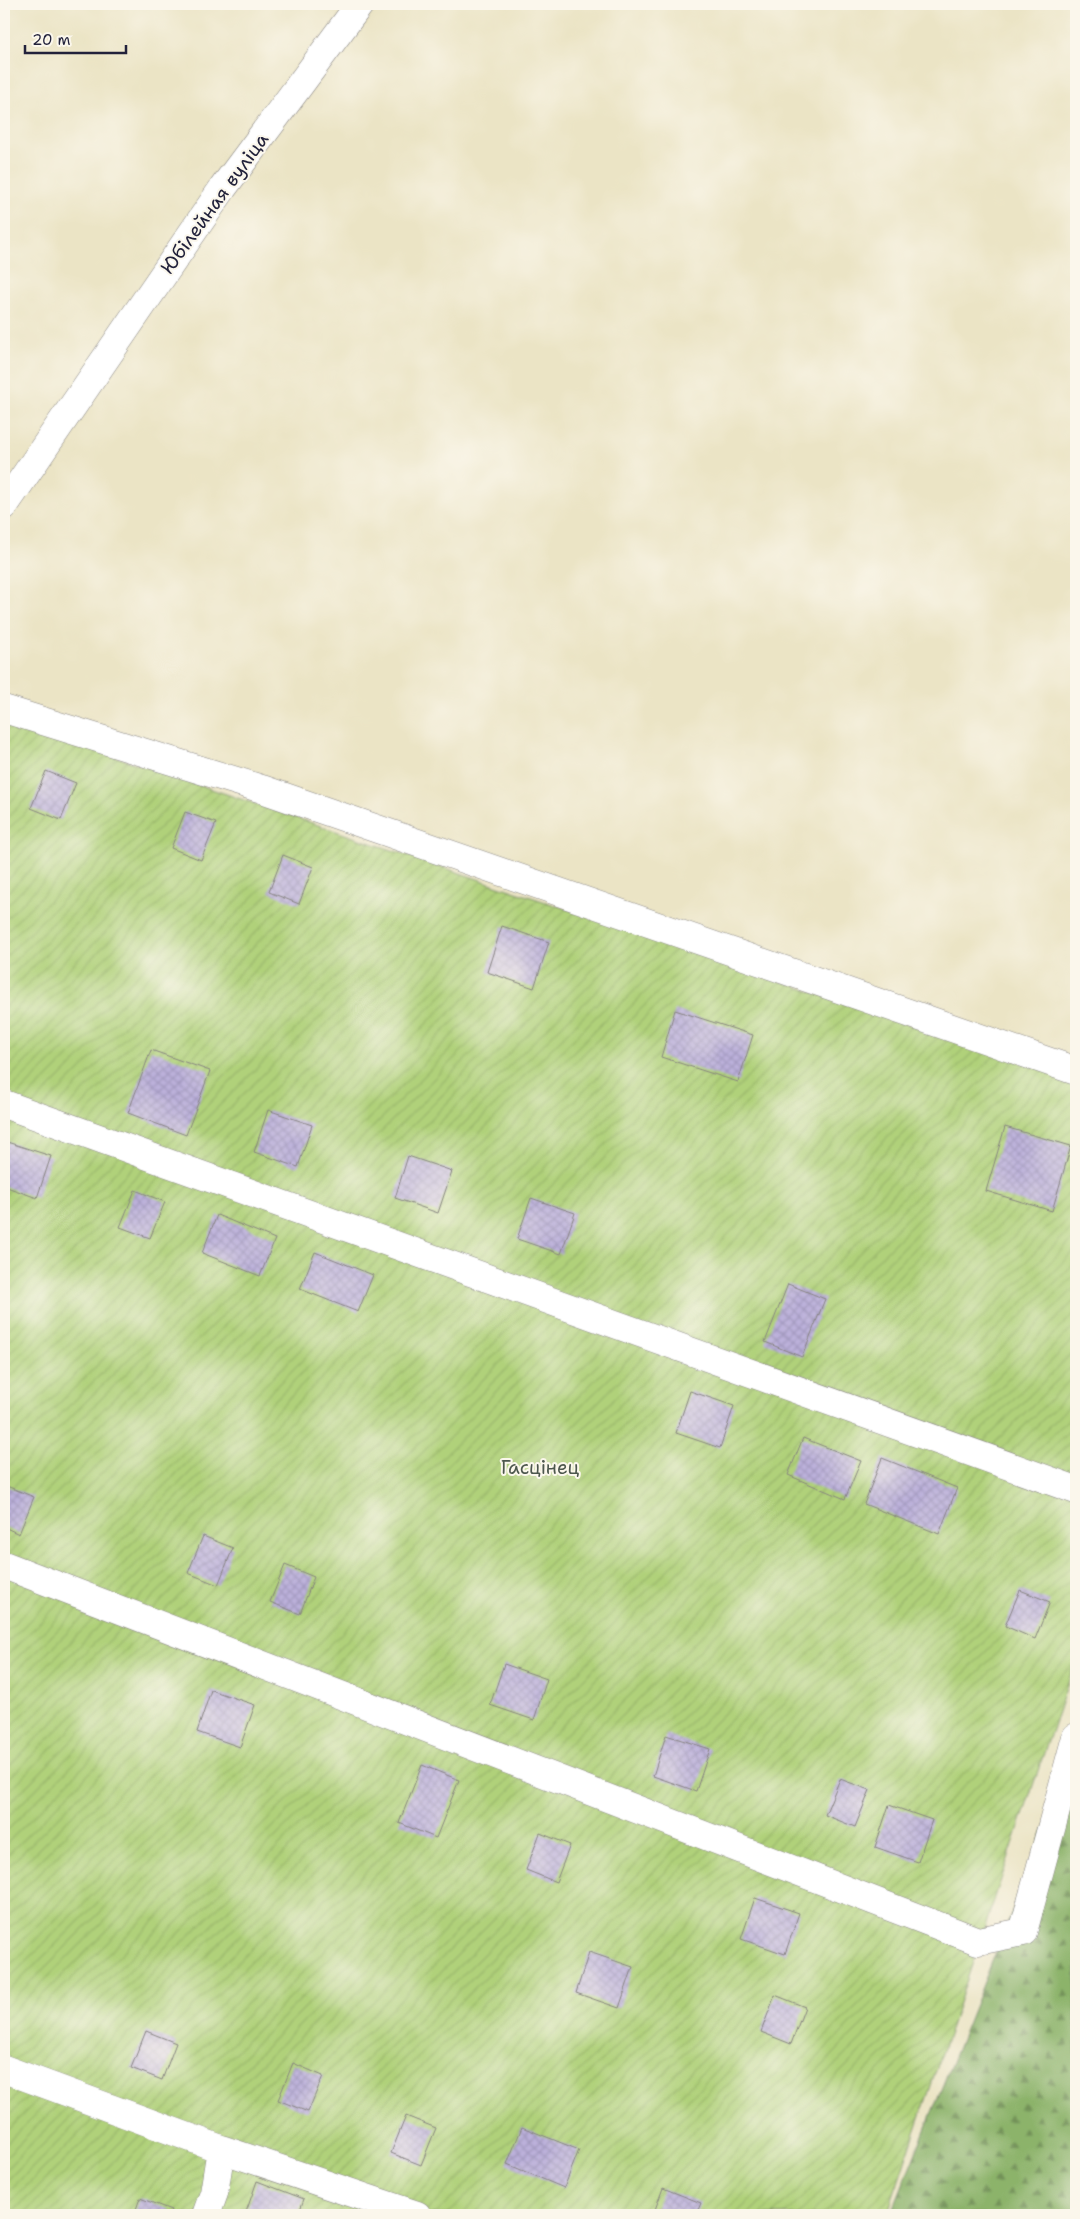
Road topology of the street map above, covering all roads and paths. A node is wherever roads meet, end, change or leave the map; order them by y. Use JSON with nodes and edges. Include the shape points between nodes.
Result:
{"nodes":[{"id":1,"x":360,"y":4,"type":"edge"},
{"id":2,"x":4,"y":506,"type":"edge"},
{"id":3,"x":4,"y":709,"type":"edge"},
{"id":4,"x":1076,"y":1071,"type":"edge"},
{"id":5,"x":4,"y":1104,"type":"edge"},
{"id":6,"x":1076,"y":1490,"type":"edge"},
{"id":7,"x":4,"y":1565,"type":"edge"},
{"id":8,"x":1076,"y":1737,"type":"edge"},
{"id":9,"x":4,"y":2069,"type":"edge"},
{"id":10,"x":221,"y":2150,"type":"junction"},
{"id":11,"x":206,"y":2215,"type":"edge"},
{"id":12,"x":417,"y":2215,"type":"edge"}],
"edges":[{"from":1,"to":2,"type":"street","name":"Юбілейная вуліца","via":[[223,188]]},
{"from":3,"to":4,"type":"street","via":[[262,789]]},
{"from":5,"to":6,"type":"street"},
{"from":7,"to":8,"type":"street","via":[[978,1941],[1023,1932]]},
{"from":9,"to":10,"type":"street"},
{"from":10,"to":11,"type":"street","via":[[214,2193]]},
{"from":10,"to":12,"type":"street"}]}
